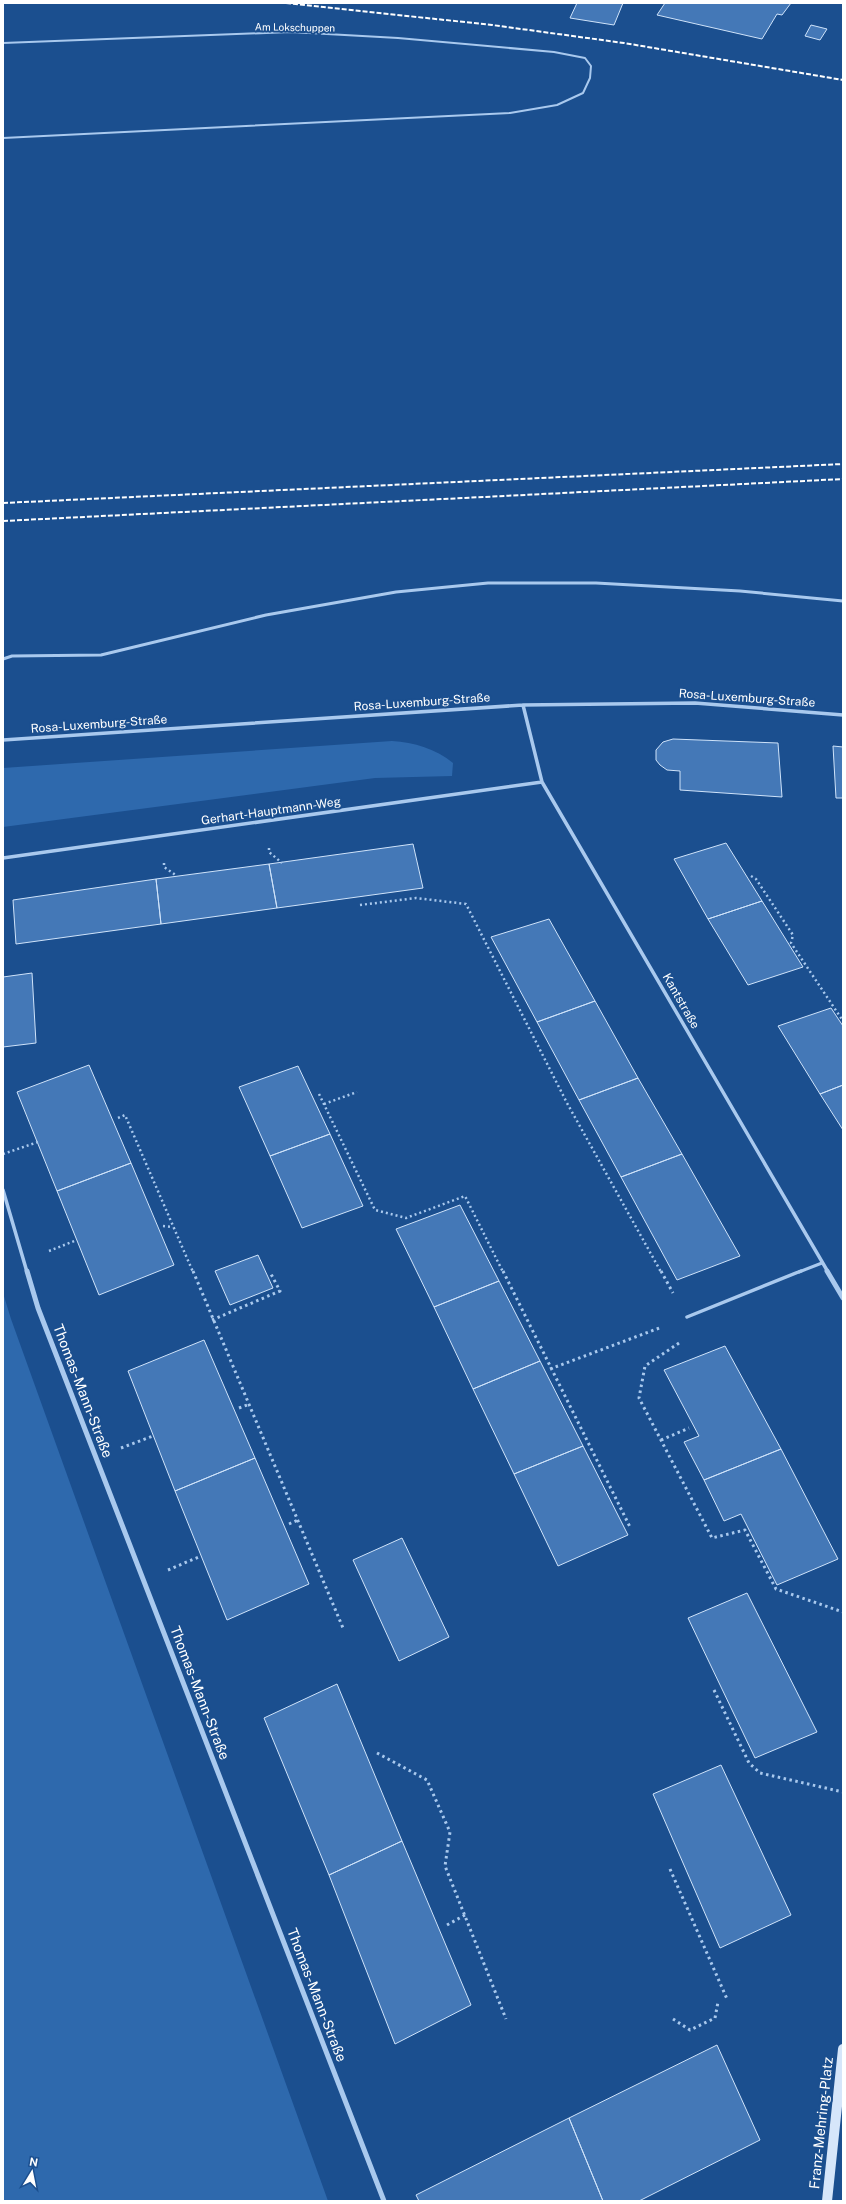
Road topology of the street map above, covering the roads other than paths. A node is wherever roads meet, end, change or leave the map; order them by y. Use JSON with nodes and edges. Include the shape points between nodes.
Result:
{"nodes":[{"id":1,"x":3,"y":43,"type":"edge"},
{"id":2,"x":3,"y":138,"type":"edge"},
{"id":3,"x":843,"y":601,"type":"edge"},
{"id":4,"x":3,"y":658,"type":"edge"},
{"id":5,"x":523,"y":705,"type":"junction"},
{"id":6,"x":843,"y":715,"type":"edge"},
{"id":7,"x":3,"y":740,"type":"edge"},
{"id":8,"x":542,"y":782,"type":"junction"},
{"id":9,"x":3,"y":858,"type":"edge"},
{"id":10,"x":3,"y":1190,"type":"edge"},
{"id":11,"x":822,"y":1263,"type":"junction"},
{"id":12,"x":843,"y":1298,"type":"edge"},
{"id":13,"x":687,"y":1317,"type":"road end"},
{"id":14,"x":843,"y":2048,"type":"edge"},
{"id":15,"x":384,"y":2201,"type":"edge"},
{"id":16,"x":827,"y":2201,"type":"edge"}],
"edges":[{"from":1,"to":2,"type":"lane","name":"Am Lokschuppen","via":[[291,32],[413,39],[554,52],[585,58],[592,66],[583,93],[557,105],[510,113]]},
{"from":3,"to":4,"type":"lane","via":[[740,591],[596,583],[488,583],[396,592],[266,615],[101,654]]},
{"from":5,"to":6,"type":"street","name":"Rosa-Luxemburg-Straße","via":[[695,703]]},
{"from":5,"to":7,"type":"street","name":"Rosa-Luxemburg-Straße"},
{"from":5,"to":8,"type":"street","name":"Kantstraße"},
{"from":8,"to":9,"type":"street","name":"Gerhart-Hauptmann-Weg"},
{"from":8,"to":11,"type":"street","name":"Kantstraße"},
{"from":10,"to":15,"type":"street","name":"Thomas-Mann-Straße","via":[[38,1308]]},
{"from":11,"to":12,"type":"street","name":"Kantstraße"},
{"from":11,"to":13,"type":"lane"},
{"from":14,"to":16,"type":"street","name":"Franz-Mehring-Platz"}]}
